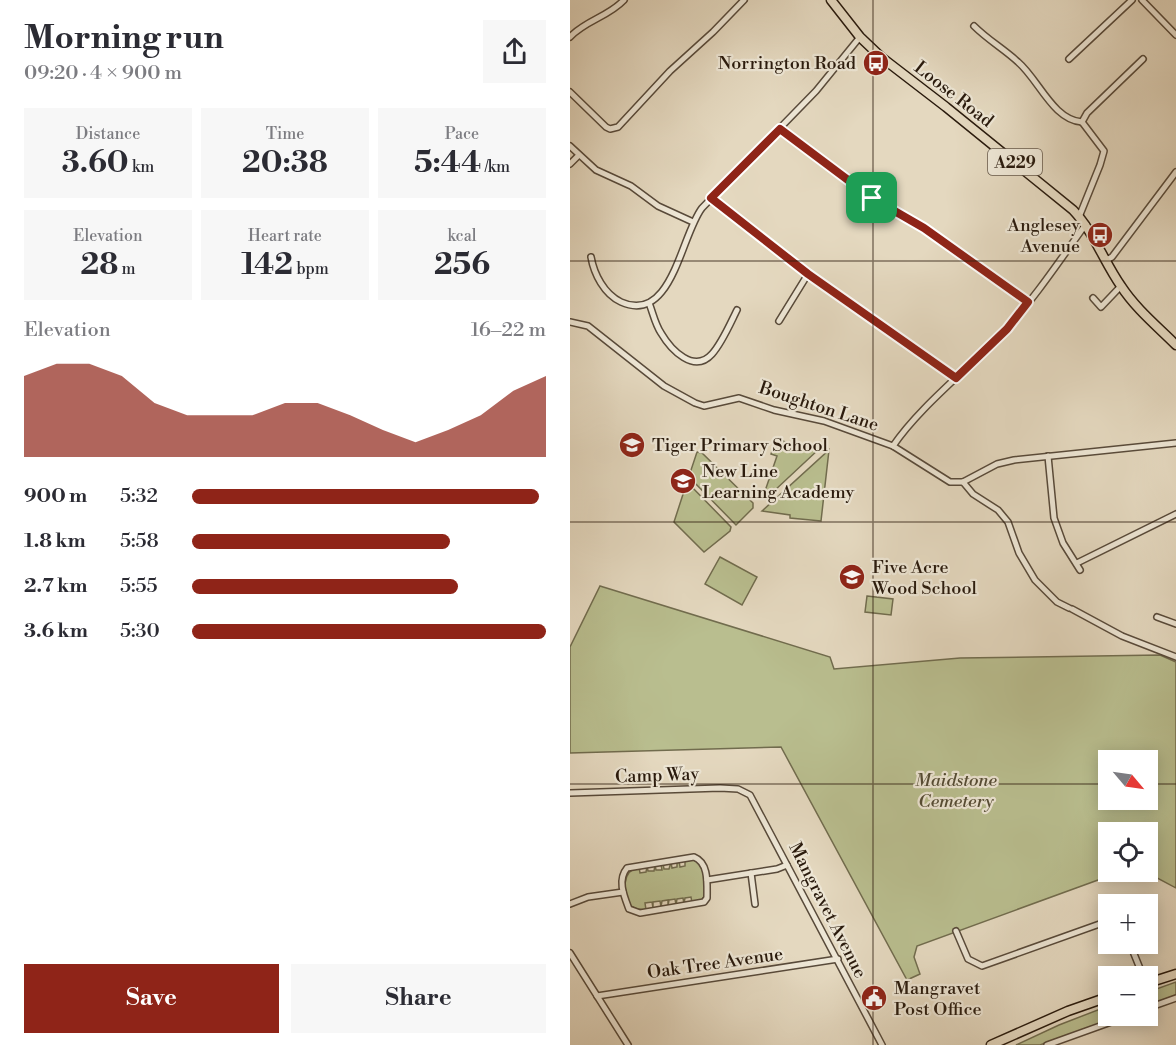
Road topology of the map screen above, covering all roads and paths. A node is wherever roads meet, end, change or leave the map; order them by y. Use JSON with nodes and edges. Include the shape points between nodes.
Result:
{"nodes":[{"id":1,"x":624,"y":0,"type":"edge"},
{"id":2,"x":744,"y":0,"type":"edge"},
{"id":3,"x":831,"y":0,"type":"edge"},
{"id":4,"x":1132,"y":0,"type":"edge"},
{"id":5,"x":1142,"y":0,"type":"edge"},
{"id":6,"x":974,"y":26,"type":"dead end"},
{"id":7,"x":1176,"y":35,"type":"edge"},
{"id":8,"x":570,"y":37,"type":"edge"},
{"id":9,"x":860,"y":38,"type":"junction"},
{"id":10,"x":1069,"y":59,"type":"dead end"},
{"id":11,"x":1143,"y":59,"type":"dead end"},
{"id":12,"x":570,"y":92,"type":"edge"},
{"id":13,"x":1082,"y":122,"type":"junction"},
{"id":14,"x":780,"y":129,"type":"junction"},
{"id":15,"x":570,"y":146,"type":"edge"},
{"id":16,"x":579,"y":155,"type":"junction"},
{"id":17,"x":570,"y":164,"type":"edge"},
{"id":18,"x":1176,"y":172,"type":"edge"},
{"id":19,"x":711,"y":198,"type":"junction"},
{"id":20,"x":1079,"y":217,"type":"junction"},
{"id":21,"x":693,"y":222,"type":"junction"},
{"id":22,"x":1086,"y":224,"type":"junction"},
{"id":23,"x":591,"y":257,"type":"dead end"},
{"id":24,"x":1106,"y":261,"type":"junction"},
{"id":25,"x":808,"y":274,"type":"junction"},
{"id":26,"x":1121,"y":286,"type":"junction"},
{"id":27,"x":1093,"y":298,"type":"dead end"},
{"id":28,"x":1028,"y":302,"type":"junction"},
{"id":29,"x":650,"y":303,"type":"junction"},
{"id":30,"x":737,"y":310,"type":"dead end"},
{"id":31,"x":779,"y":321,"type":"dead end"},
{"id":32,"x":570,"y":322,"type":"edge"},
{"id":33,"x":1176,"y":345,"type":"edge"},
{"id":34,"x":956,"y":378,"type":"junction"},
{"id":35,"x":1176,"y":443,"type":"edge"},
{"id":36,"x":893,"y":446,"type":"junction"},
{"id":37,"x":1048,"y":456,"type":"junction"},
{"id":38,"x":963,"y":482,"type":"junction"},
{"id":39,"x":1176,"y":514,"type":"edge"},
{"id":40,"x":1077,"y":562,"type":"junction"},
{"id":41,"x":1080,"y":570,"type":"dead end"},
{"id":42,"x":1157,"y":617,"type":"dead end"},
{"id":43,"x":1176,"y":624,"type":"edge"},
{"id":44,"x":1176,"y":657,"type":"edge"},
{"id":45,"x":745,"y":791,"type":"joint"},
{"id":46,"x":570,"y":793,"type":"edge"},
{"id":47,"x":788,"y":865,"type":"junction"},
{"id":48,"x":752,"y":873,"type":"junction"},
{"id":49,"x":707,"y":880,"type":"junction"},
{"id":50,"x":622,"y":892,"type":"junction"},
{"id":51,"x":570,"y":904,"type":"edge"},
{"id":52,"x":755,"y":904,"type":"dead end"},
{"id":53,"x":1098,"y":925,"type":"edge"},
{"id":54,"x":956,"y":931,"type":"dead end"},
{"id":55,"x":570,"y":953,"type":"edge"},
{"id":56,"x":838,"y":959,"type":"junction"},
{"id":57,"x":1176,"y":974,"type":"edge"},
{"id":58,"x":1158,"y":980,"type":"edge"},
{"id":59,"x":597,"y":996,"type":"junction"},
{"id":60,"x":1176,"y":998,"type":"edge"},
{"id":61,"x":1098,"y":1000,"type":"edge"},
{"id":62,"x":1158,"y":1004,"type":"edge"},
{"id":63,"x":1100,"y":1026,"type":"edge"},
{"id":64,"x":628,"y":1045,"type":"edge"},
{"id":65,"x":882,"y":1045,"type":"edge"},
{"id":66,"x":991,"y":1045,"type":"edge"},
{"id":67,"x":1047,"y":1045,"type":"edge"}],
"edges":[{"from":1,"to":8,"type":"street"},
{"from":2,"to":12,"type":"street","via":[[618,127],[606,127]]},
{"from":3,"to":9,"type":"main road","name":"Loose Road","number":"A229"},
{"from":4,"to":10,"type":"street"},
{"from":5,"to":7,"type":"street"},
{"from":6,"to":13,"type":"street","via":[[1019,63],[1063,114]]},
{"from":9,"to":14,"type":"street"},
{"from":9,"to":20,"type":"main road","name":"Loose Road","number":"A229"},
{"from":11,"to":13,"type":"street"},
{"from":13,"to":20,"type":"street","via":[[1104,151]]},
{"from":14,"to":19,"type":"street"},
{"from":14,"to":28,"type":"street","via":[[872,198],[932,233]]},
{"from":15,"to":16,"type":"street"},
{"from":16,"to":17,"type":"street"},
{"from":16,"to":21,"type":"street","via":[[596,170]]},
{"from":18,"to":24,"type":"street"},
{"from":19,"to":21,"type":"street"},
{"from":19,"to":25,"type":"street"},
{"from":20,"to":22,"type":"main road","name":"Loose Road","number":"A229"},
{"from":21,"to":29,"type":"street","via":[[667,286]]},
{"from":22,"to":24,"type":"main road","name":"Loose Road","number":"A229"},
{"from":22,"to":28,"type":"street"},
{"from":23,"to":29,"type":"street","via":[[595,273],[615,299],[634,306]]},
{"from":24,"to":26,"type":"main road","name":"Loose Road","number":"A229"},
{"from":25,"to":31,"type":"street"},
{"from":25,"to":34,"type":"street"},
{"from":26,"to":27,"type":"street","via":[[1101,306]]},
{"from":26,"to":33,"type":"main road","name":"Loose Road","number":"A229"},
{"from":28,"to":34,"type":"street","via":[[1007,329]]},
{"from":29,"to":30,"type":"street","via":[[660,332],[671,348],[696,363],[713,353]]},
{"from":32,"to":36,"type":"street","name":"Boughton Lane","via":[[588,326],[664,386],[695,403],[704,406],[746,399],[774,410],[824,420]]},
{"from":34,"to":36,"type":"street"},
{"from":35,"to":37,"type":"street"},
{"from":36,"to":38,"type":"street","name":"Boughton Lane","via":[[946,480]]},
{"from":37,"to":38,"type":"street","via":[[1005,461]]},
{"from":37,"to":40,"type":"street","via":[[1054,518],[1063,543]]},
{"from":38,"to":44,"type":"street","via":[[1008,522],[1019,553],[1035,580],[1057,602],[1122,636]]},
{"from":39,"to":40,"type":"street"},
{"from":40,"to":41,"type":"street"},
{"from":42,"to":43,"type":"street"},
{"from":45,"to":46,"type":"street","name":"Camp Way","via":[[720,788]]},
{"from":45,"to":47,"type":"street","name":"Mangravet Avenue"},
{"from":47,"to":48,"type":"street"},
{"from":47,"to":56,"type":"street","name":"Mangravet Avenue"},
{"from":48,"to":49,"type":"street"},
{"from":48,"to":52,"type":"street"},
{"from":49,"to":50,"type":"street","via":[[707,897],[700,904],[640,913],[629,909]]},
{"from":49,"to":50,"type":"street","via":[[704,864],[694,857],[627,868],[621,879]]},
{"from":50,"to":51,"type":"street"},
{"from":53,"to":54,"type":"street","via":[[982,966],[968,959]]},
{"from":55,"to":59,"type":"street"},
{"from":56,"to":59,"type":"street","name":"Oak Tree Avenue"},
{"from":56,"to":65,"type":"street","name":"Mangravet Avenue"},
{"from":57,"to":58,"type":"main road"},
{"from":59,"to":64,"type":"street"},
{"from":60,"to":62,"type":"street"},
{"from":61,"to":66,"type":"main road"},
{"from":63,"to":67,"type":"street"}]}
